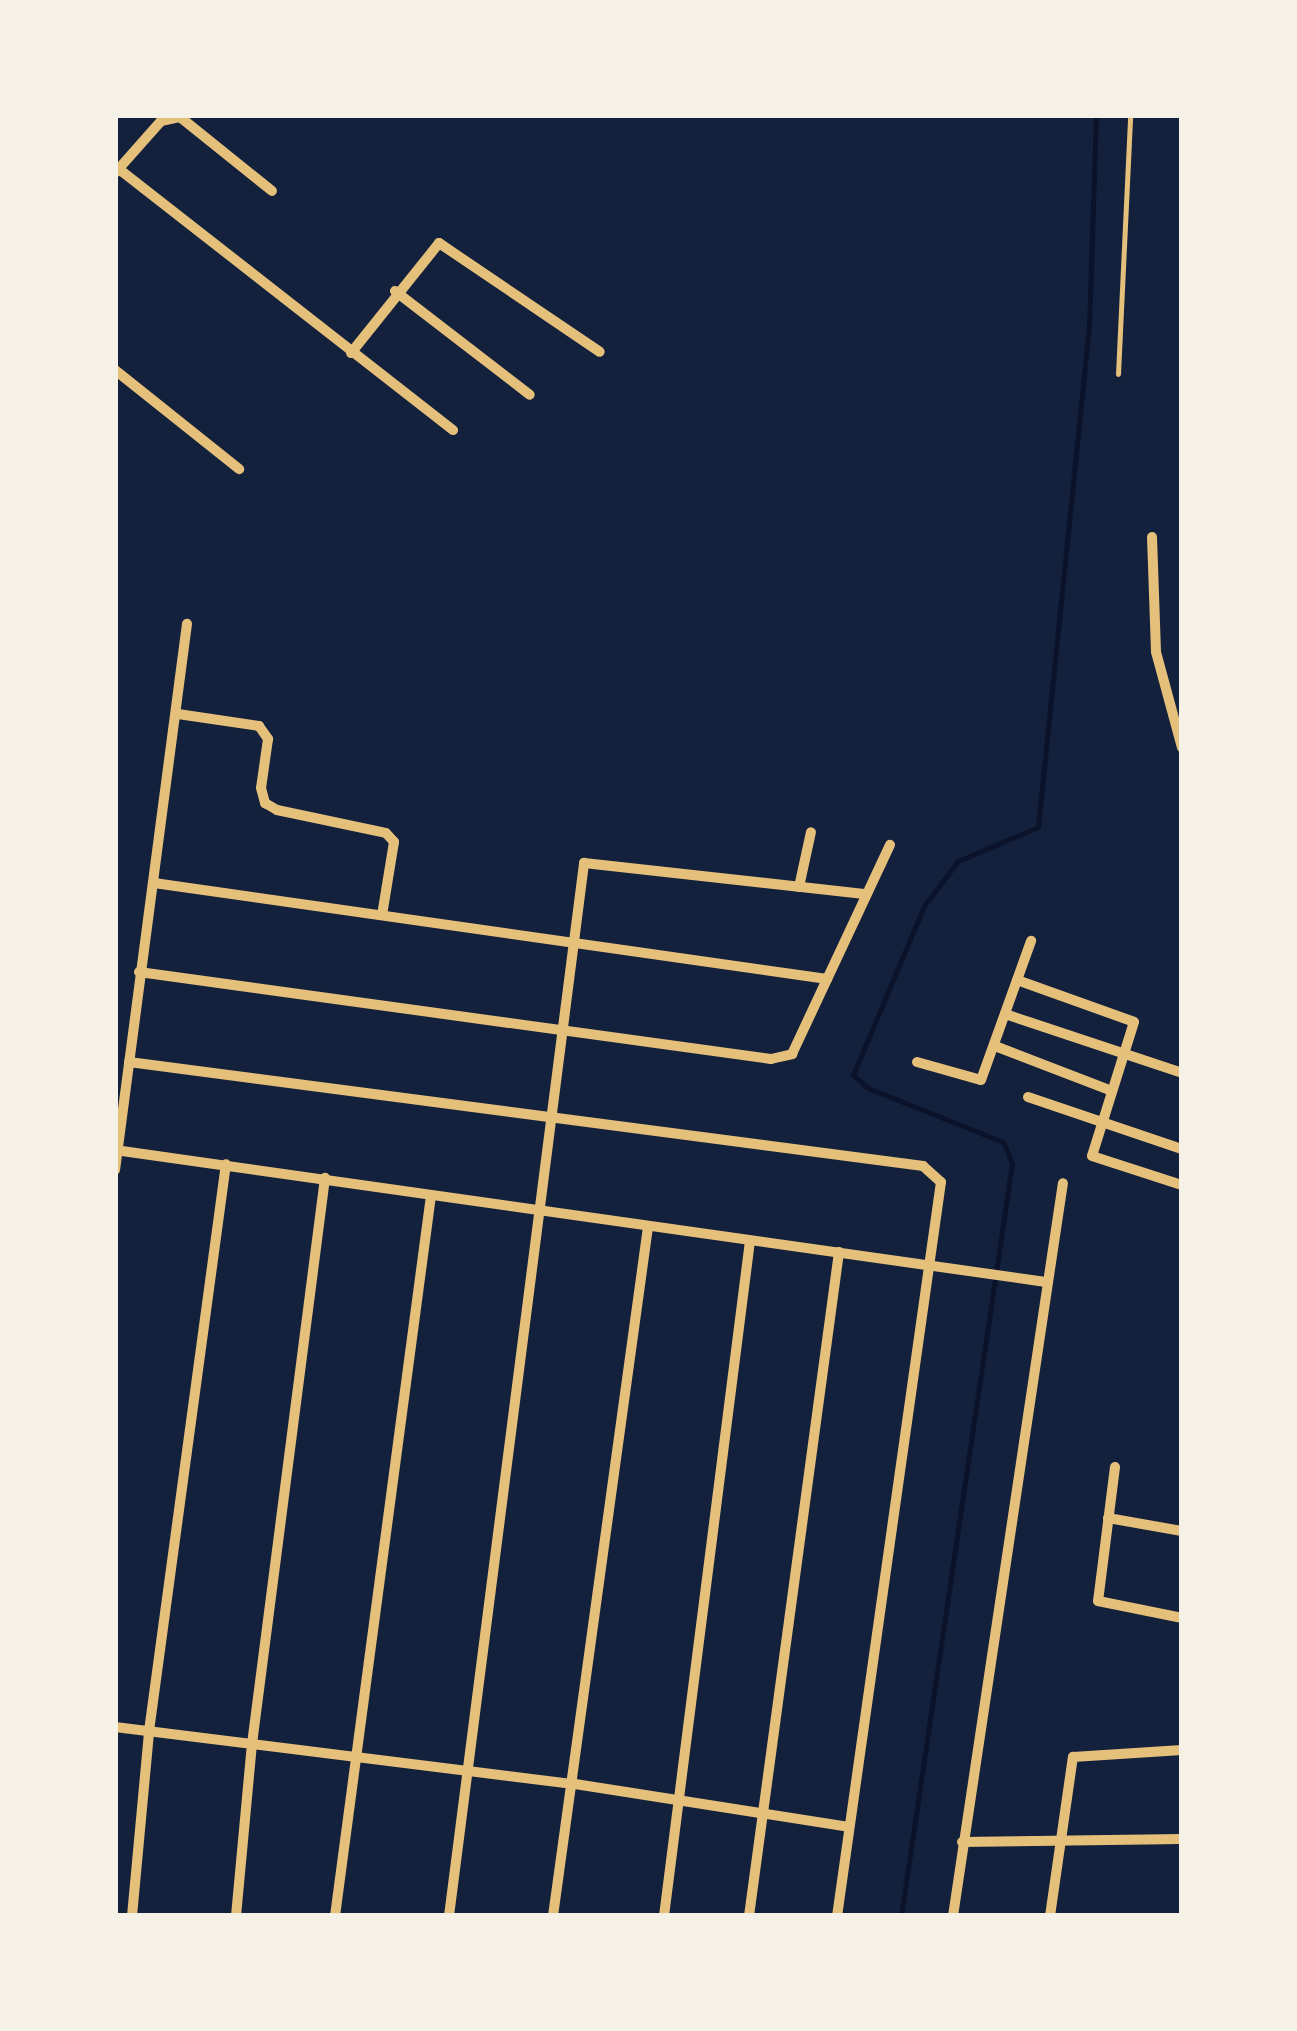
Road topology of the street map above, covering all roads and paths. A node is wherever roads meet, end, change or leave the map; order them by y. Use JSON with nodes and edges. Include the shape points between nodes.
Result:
{"nodes":[{"id":1,"x":1130,"y":115,"type":"edge"},
{"id":2,"x":116,"y":169,"type":"edge"},
{"id":3,"x":272,"y":191,"type":"dead end"},
{"id":4,"x":395,"y":291,"type":"junction"},
{"id":5,"x":600,"y":352,"type":"dead end"},
{"id":6,"x":351,"y":353,"type":"junction"},
{"id":7,"x":115,"y":370,"type":"edge"},
{"id":8,"x":1118,"y":374,"type":"dead end"},
{"id":9,"x":530,"y":395,"type":"dead end"},
{"id":10,"x":453,"y":430,"type":"dead end"},
{"id":11,"x":239,"y":468,"type":"dead end"},
{"id":12,"x":1152,"y":537,"type":"dead end"},
{"id":13,"x":187,"y":624,"type":"dead end"},
{"id":14,"x":178,"y":714,"type":"junction"},
{"id":15,"x":1182,"y":748,"type":"edge"},
{"id":16,"x":811,"y":832,"type":"dead end"},
{"id":17,"x":890,"y":845,"type":"dead end"},
{"id":18,"x":154,"y":883,"type":"junction"},
{"id":19,"x":799,"y":887,"type":"junction"},
{"id":20,"x":866,"y":894,"type":"junction"},
{"id":21,"x":382,"y":915,"type":"junction"},
{"id":22,"x":1031,"y":941,"type":"dead end"},
{"id":23,"x":574,"y":946,"type":"junction"},
{"id":24,"x":139,"y":972,"type":"junction"},
{"id":25,"x":827,"y":979,"type":"junction"},
{"id":26,"x":1017,"y":980,"type":"junction"},
{"id":27,"x":1005,"y":1014,"type":"junction"},
{"id":28,"x":562,"y":1032,"type":"junction"},
{"id":29,"x":995,"y":1046,"type":"junction"},
{"id":30,"x":1126,"y":1054,"type":"junction"},
{"id":31,"x":128,"y":1062,"type":"junction"},
{"id":32,"x":916,"y":1062,"type":"dead end"},
{"id":33,"x":1182,"y":1073,"type":"edge"},
{"id":34,"x":1112,"y":1091,"type":"junction"},
{"id":35,"x":1028,"y":1097,"type":"dead end"},
{"id":36,"x":547,"y":1120,"type":"junction"},
{"id":37,"x":1102,"y":1122,"type":"junction"},
{"id":38,"x":116,"y":1150,"type":"edge"},
{"id":39,"x":1182,"y":1150,"type":"edge"},
{"id":40,"x":226,"y":1164,"type":"junction"},
{"id":41,"x":115,"y":1170,"type":"edge"},
{"id":42,"x":325,"y":1178,"type":"junction"},
{"id":43,"x":1062,"y":1183,"type":"dead end"},
{"id":44,"x":1182,"y":1185,"type":"edge"},
{"id":45,"x":431,"y":1196,"type":"junction"},
{"id":46,"x":534,"y":1213,"type":"junction"},
{"id":47,"x":648,"y":1228,"type":"junction"},
{"id":48,"x":750,"y":1240,"type":"junction"},
{"id":49,"x":839,"y":1252,"type":"junction"},
{"id":50,"x":930,"y":1264,"type":"junction"},
{"id":51,"x":1046,"y":1282,"type":"junction"},
{"id":52,"x":1115,"y":1467,"type":"dead end"},
{"id":53,"x":1108,"y":1518,"type":"junction"},
{"id":54,"x":1182,"y":1531,"type":"edge"},
{"id":55,"x":1182,"y":1618,"type":"edge"},
{"id":56,"x":115,"y":1728,"type":"edge"},
{"id":57,"x":149,"y":1731,"type":"junction"},
{"id":58,"x":252,"y":1744,"type":"junction"},
{"id":59,"x":1182,"y":1750,"type":"edge"},
{"id":60,"x":352,"y":1757,"type":"junction"},
{"id":61,"x":465,"y":1774,"type":"junction"},
{"id":62,"x":575,"y":1784,"type":"junction"},
{"id":63,"x":678,"y":1800,"type":"junction"},
{"id":64,"x":760,"y":1813,"type":"junction"},
{"id":65,"x":849,"y":1826,"type":"junction"},
{"id":66,"x":1182,"y":1840,"type":"edge"},
{"id":67,"x":962,"y":1842,"type":"junction"},
{"id":68,"x":1059,"y":1844,"type":"junction"},
{"id":69,"x":132,"y":1916,"type":"edge"},
{"id":70,"x":236,"y":1916,"type":"edge"},
{"id":71,"x":335,"y":1916,"type":"edge"},
{"id":72,"x":448,"y":1916,"type":"edge"},
{"id":73,"x":553,"y":1916,"type":"edge"},
{"id":74,"x":664,"y":1916,"type":"edge"},
{"id":75,"x":749,"y":1916,"type":"edge"},
{"id":76,"x":837,"y":1916,"type":"edge"},
{"id":77,"x":953,"y":1916,"type":"edge"},
{"id":78,"x":1050,"y":1916,"type":"edge"}],
"edges":[{"from":1,"to":8,"type":"lane"},
{"from":2,"to":3,"type":"street","via":[[161,121],[180,117]]},
{"from":2,"to":6,"type":"street"},
{"from":4,"to":5,"type":"street","via":[[439,242]]},
{"from":4,"to":6,"type":"street"},
{"from":4,"to":9,"type":"street"},
{"from":6,"to":10,"type":"street"},
{"from":7,"to":11,"type":"street"},
{"from":12,"to":15,"type":"street","via":[[1156,652]]},
{"from":13,"to":14,"type":"street"},
{"from":14,"to":18,"type":"street"},
{"from":14,"to":21,"type":"street","via":[[258,726],[268,739],[261,788],[277,810],[386,833],[394,842]]},
{"from":16,"to":19,"type":"street"},
{"from":17,"to":20,"type":"street"},
{"from":18,"to":21,"type":"street"},
{"from":18,"to":24,"type":"street"},
{"from":19,"to":20,"type":"street"},
{"from":19,"to":23,"type":"street","via":[[584,863]]},
{"from":20,"to":25,"type":"street"},
{"from":21,"to":23,"type":"street"},
{"from":22,"to":26,"type":"street"},
{"from":23,"to":25,"type":"street"},
{"from":23,"to":28,"type":"street"},
{"from":24,"to":28,"type":"street"},
{"from":24,"to":31,"type":"street"},
{"from":25,"to":28,"type":"street","via":[[792,1054],[772,1059]]},
{"from":26,"to":27,"type":"street"},
{"from":26,"to":30,"type":"street","via":[[1131,1019],[1136,1026]]},
{"from":27,"to":29,"type":"street"},
{"from":27,"to":30,"type":"street"},
{"from":28,"to":36,"type":"street"},
{"from":29,"to":32,"type":"street","via":[[980,1080]]},
{"from":29,"to":34,"type":"street"},
{"from":30,"to":33,"type":"street"},
{"from":30,"to":34,"type":"street"},
{"from":31,"to":36,"type":"street"},
{"from":31,"to":38,"type":"street"},
{"from":34,"to":37,"type":"street"},
{"from":35,"to":37,"type":"street"},
{"from":36,"to":46,"type":"street"},
{"from":36,"to":50,"type":"street","via":[[922,1166],[941,1182]]},
{"from":37,"to":39,"type":"street"},
{"from":37,"to":44,"type":"street","via":[[1092,1156]]},
{"from":38,"to":40,"type":"street"},
{"from":38,"to":41,"type":"street"},
{"from":40,"to":42,"type":"street"},
{"from":40,"to":57,"type":"street"},
{"from":42,"to":45,"type":"street"},
{"from":42,"to":58,"type":"street"},
{"from":43,"to":51,"type":"street"},
{"from":45,"to":46,"type":"street"},
{"from":45,"to":60,"type":"street"},
{"from":46,"to":47,"type":"street"},
{"from":46,"to":61,"type":"street"},
{"from":47,"to":48,"type":"street"},
{"from":47,"to":62,"type":"street"},
{"from":48,"to":49,"type":"street"},
{"from":48,"to":63,"type":"street"},
{"from":49,"to":50,"type":"street"},
{"from":49,"to":64,"type":"street"},
{"from":50,"to":51,"type":"street"},
{"from":50,"to":65,"type":"street"},
{"from":51,"to":67,"type":"street"},
{"from":52,"to":53,"type":"street"},
{"from":53,"to":54,"type":"street"},
{"from":53,"to":55,"type":"street","via":[[1098,1601]]},
{"from":56,"to":57,"type":"street"},
{"from":57,"to":58,"type":"street"},
{"from":57,"to":69,"type":"street"},
{"from":58,"to":60,"type":"street"},
{"from":58,"to":70,"type":"street"},
{"from":59,"to":68,"type":"street","via":[[1073,1757]]},
{"from":60,"to":61,"type":"street"},
{"from":60,"to":71,"type":"street"},
{"from":61,"to":62,"type":"street"},
{"from":61,"to":72,"type":"street"},
{"from":62,"to":63,"type":"street"},
{"from":62,"to":73,"type":"street"},
{"from":63,"to":64,"type":"street"},
{"from":63,"to":74,"type":"street"},
{"from":64,"to":65,"type":"street"},
{"from":64,"to":75,"type":"street"},
{"from":65,"to":76,"type":"street"},
{"from":66,"to":68,"type":"street"},
{"from":67,"to":68,"type":"street"},
{"from":67,"to":77,"type":"street"},
{"from":68,"to":78,"type":"street"}]}
